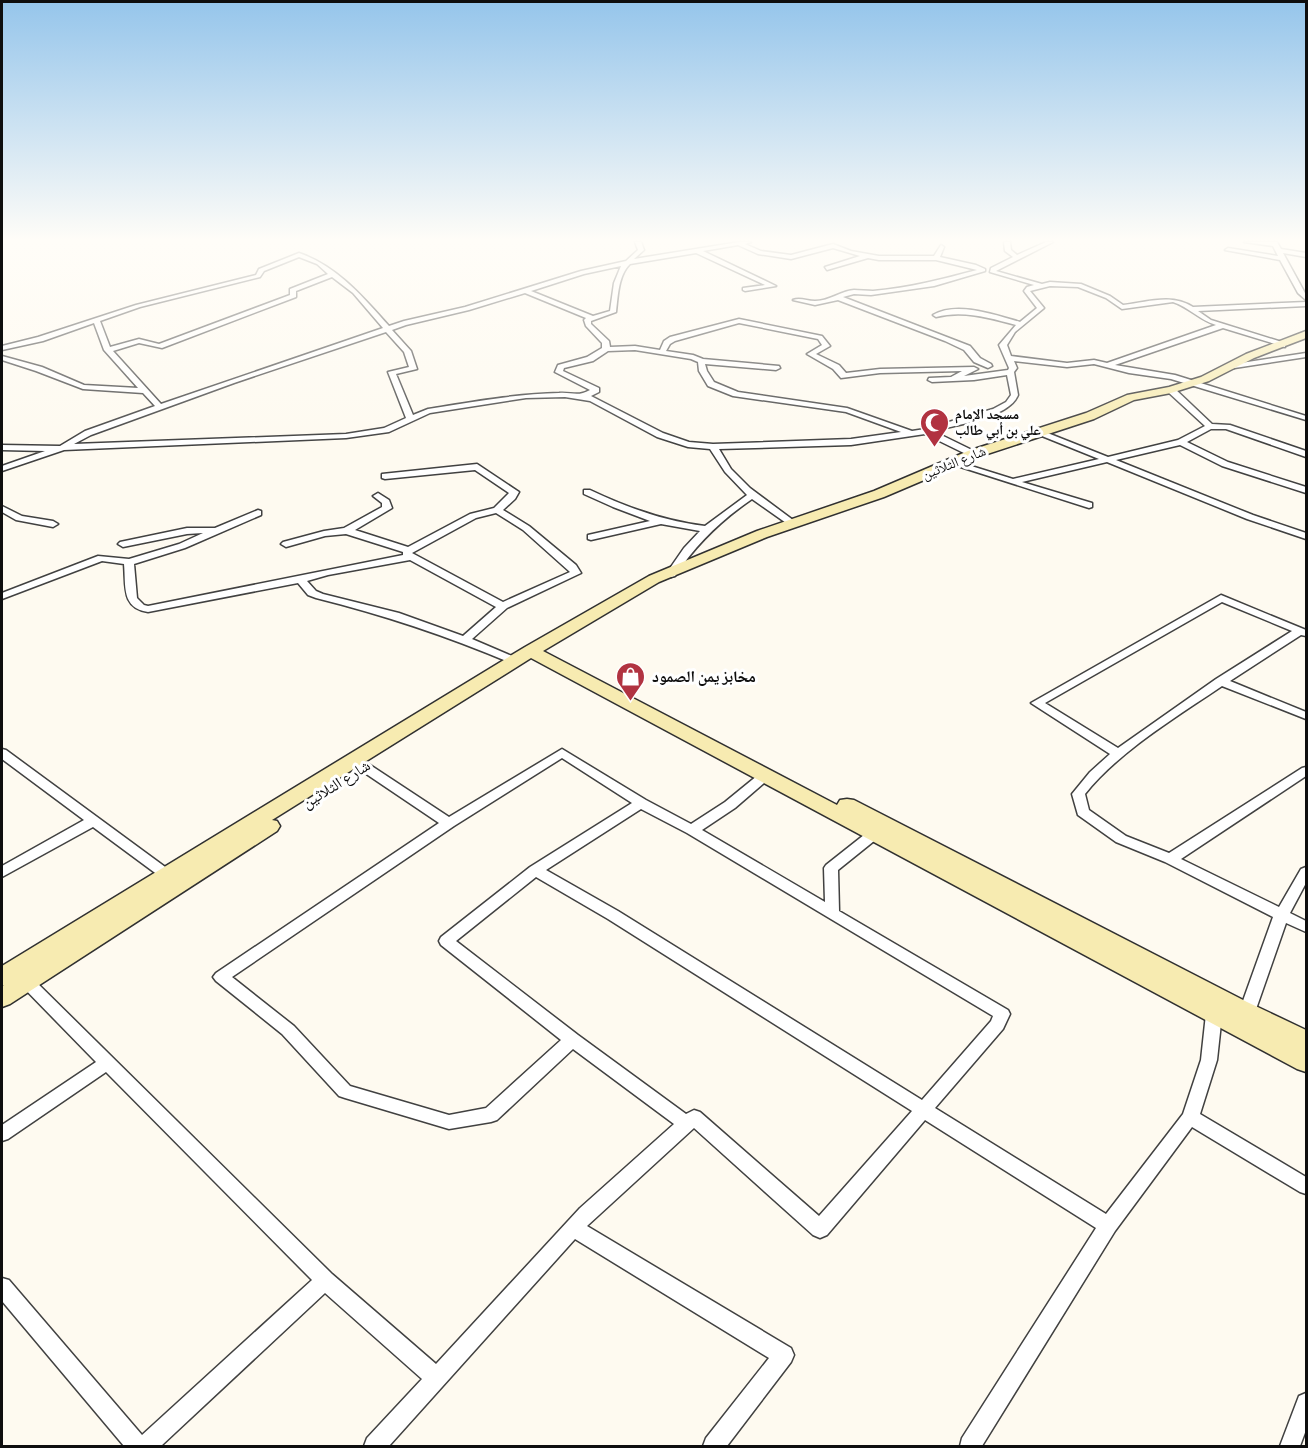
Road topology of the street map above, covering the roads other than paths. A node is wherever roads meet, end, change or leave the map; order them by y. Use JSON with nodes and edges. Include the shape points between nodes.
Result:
{"nodes":[{"id":1,"x":127,"y":310,"type":"edge"},
{"id":2,"x":252,"y":310,"type":"edge"},
{"id":3,"x":370,"y":310,"type":"edge"},
{"id":4,"x":460,"y":310,"type":"edge"},
{"id":5,"x":571,"y":310,"type":"edge"},
{"id":6,"x":613,"y":310,"type":"edge"},
{"id":7,"x":870,"y":310,"type":"edge"},
{"id":8,"x":1039,"y":310,"type":"edge"},
{"id":9,"x":1190,"y":310,"type":"edge"},
{"id":10,"x":936,"y":315,"type":"dead end"},
{"id":11,"x":592,"y":318,"type":"junction"},
{"id":12,"x":96,"y":320,"type":"junction"},
{"id":13,"x":1022,"y":324,"type":"junction"},
{"id":14,"x":1221,"y":326,"type":"junction"},
{"id":15,"x":387,"y":330,"type":"junction"},
{"id":16,"x":1306,"y":334,"type":"edge"},
{"id":17,"x":1282,"y":345,"type":"junction"},
{"id":18,"x":2,"y":348,"type":"edge"},
{"id":19,"x":606,"y":349,"type":"junction"},
{"id":20,"x":108,"y":350,"type":"junction"},
{"id":21,"x":662,"y":352,"type":"junction"},
{"id":22,"x":1306,"y":355,"type":"edge"},
{"id":23,"x":2,"y":358,"type":"edge"},
{"id":24,"x":1009,"y":358,"type":"junction"},
{"id":25,"x":701,"y":361,"type":"junction"},
{"id":26,"x":1109,"y":365,"type":"junction"},
{"id":27,"x":988,"y":366,"type":"junction"},
{"id":28,"x":1228,"y":367,"type":"junction"},
{"id":29,"x":776,"y":368,"type":"dead end"},
{"id":30,"x":974,"y":369,"type":"junction"},
{"id":31,"x":1010,"y":372,"type":"junction"},
{"id":32,"x":954,"y":378,"type":"junction"},
{"id":33,"x":932,"y":380,"type":"dead end"},
{"id":34,"x":1193,"y":382,"type":"junction"},
{"id":35,"x":1171,"y":390,"type":"junction"},
{"id":36,"x":146,"y":391,"type":"junction"},
{"id":37,"x":584,"y":398,"type":"junction"},
{"id":38,"x":160,"y":407,"type":"junction"},
{"id":39,"x":411,"y":417,"type":"junction"},
{"id":40,"x":1306,"y":418,"type":"edge"},
{"id":41,"x":1210,"y":426,"type":"junction"},
{"id":42,"x":926,"y":431,"type":"junction"},
{"id":43,"x":1040,"y":432,"type":"junction"},
{"id":44,"x":911,"y":433,"type":"junction"},
{"id":45,"x":1180,"y":442,"type":"junction"},
{"id":46,"x":2,"y":447,"type":"edge"},
{"id":47,"x":713,"y":447,"type":"junction"},
{"id":48,"x":60,"y":449,"type":"junction"},
{"id":49,"x":973,"y":454,"type":"junction"},
{"id":50,"x":1306,"y":454,"type":"edge"},
{"id":51,"x":1109,"y":459,"type":"junction"},
{"id":52,"x":952,"y":463,"type":"junction"},
{"id":53,"x":2,"y":469,"type":"edge"},
{"id":54,"x":385,"y":476,"type":"dead end"},
{"id":55,"x":1016,"y":481,"type":"junction"},
{"id":56,"x":1306,"y":490,"type":"edge"},
{"id":57,"x":587,"y":492,"type":"dead end"},
{"id":58,"x":752,"y":495,"type":"junction"},
{"id":59,"x":378,"y":496,"type":"dead end"},
{"id":60,"x":1089,"y":505,"type":"dead end"},
{"id":61,"x":2,"y":509,"type":"edge"},
{"id":62,"x":496,"y":510,"type":"junction"},
{"id":63,"x":258,"y":513,"type":"dead end"},
{"id":64,"x":658,"y":521,"type":"junction"},
{"id":65,"x":792,"y":523,"type":"junction"},
{"id":66,"x":53,"y":524,"type":"dead end"},
{"id":67,"x":705,"y":529,"type":"junction"},
{"id":68,"x":219,"y":530,"type":"junction"},
{"id":69,"x":346,"y":531,"type":"junction"},
{"id":70,"x":1306,"y":536,"type":"edge"},
{"id":71,"x":591,"y":537,"type":"dead end"},
{"id":72,"x":123,"y":544,"type":"dead end"},
{"id":73,"x":286,"y":544,"type":"dead end"},
{"id":74,"x":410,"y":553,"type":"junction"},
{"id":75,"x":129,"y":562,"type":"junction"},
{"id":76,"x":671,"y":574,"type":"junction"},
{"id":77,"x":300,"y":580,"type":"junction"},
{"id":78,"x":2,"y":596,"type":"edge"},
{"id":79,"x":502,"y":606,"type":"junction"},
{"id":80,"x":1303,"y":632,"type":"edge"},
{"id":81,"x":466,"y":639,"type":"junction"},
{"id":82,"x":537,"y":653,"type":"junction"},
{"id":83,"x":1220,"y":681,"type":"junction"},
{"id":84,"x":1306,"y":716,"type":"edge"},
{"id":85,"x":2,"y":753,"type":"edge"},
{"id":86,"x":1118,"y":754,"type":"junction"},
{"id":87,"x":358,"y":763,"type":"junction"},
{"id":88,"x":1306,"y":771,"type":"edge"},
{"id":89,"x":767,"y":774,"type":"junction"},
{"id":90,"x":641,"y":803,"type":"junction"},
{"id":91,"x":93,"y":821,"type":"junction"},
{"id":92,"x":449,"y":823,"type":"junction"},
{"id":93,"x":692,"y":830,"type":"junction"},
{"id":94,"x":874,"y":834,"type":"junction"},
{"id":95,"x":1170,"y":859,"type":"junction"},
{"id":96,"x":535,"y":870,"type":"junction"},
{"id":97,"x":2,"y":872,"type":"edge"},
{"id":98,"x":1306,"y":872,"type":"edge"},
{"id":99,"x":167,"y":875,"type":"junction"},
{"id":100,"x":832,"y":912,"type":"junction"},
{"id":101,"x":1281,"y":916,"type":"junction"},
{"id":102,"x":1306,"y":927,"type":"edge"},
{"id":103,"x":14,"y":976,"type":"edge"},
{"id":104,"x":2,"y":998,"type":"edge"},
{"id":105,"x":1246,"y":1012,"type":"junction"},
{"id":106,"x":1214,"y":1014,"type":"junction"},
{"id":107,"x":572,"y":1040,"type":"junction"},
{"id":108,"x":1306,"y":1041,"type":"edge"},
{"id":109,"x":1306,"y":1062,"type":"edge"},
{"id":110,"x":107,"y":1063,"type":"junction"},
{"id":111,"x":925,"y":1109,"type":"junction"},
{"id":112,"x":1190,"y":1118,"type":"junction"},
{"id":113,"x":687,"y":1124,"type":"junction"},
{"id":114,"x":2,"y":1134,"type":"edge"},
{"id":115,"x":1306,"y":1186,"type":"edge"},
{"id":116,"x":1108,"y":1225,"type":"junction"},
{"id":117,"x":574,"y":1228,"type":"junction"},
{"id":118,"x":325,"y":1280,"type":"junction"},
{"id":119,"x":2,"y":1287,"type":"edge"},
{"id":120,"x":437,"y":1379,"type":"junction"},
{"id":121,"x":1306,"y":1403,"type":"edge"},
{"id":122,"x":136,"y":1446,"type":"edge"},
{"id":123,"x":146,"y":1446,"type":"edge"},
{"id":124,"x":375,"y":1446,"type":"edge"},
{"id":125,"x":714,"y":1446,"type":"edge"},
{"id":126,"x":970,"y":1446,"type":"edge"},
{"id":127,"x":1290,"y":1446,"type":"edge"}],
"edges":[{"from":1,"to":12,"type":"street"},
{"from":2,"to":20,"type":"street","via":[[159,346],[139,341]]},
{"from":3,"to":15,"type":"street"},
{"from":4,"to":15,"type":"street"},
{"from":5,"to":11,"type":"street"},
{"from":6,"to":11,"type":"street"},
{"from":7,"to":27,"type":"street","via":[[967,348]]},
{"from":8,"to":13,"type":"street"},
{"from":9,"to":14,"type":"street"},
{"from":10,"to":13,"type":"street","via":[[973,314]]},
{"from":11,"to":19,"type":"street","via":[[588,325],[606,343]]},
{"from":12,"to":18,"type":"street"},
{"from":12,"to":20,"type":"street"},
{"from":13,"to":24,"type":"street","via":[[1003,345]]},
{"from":14,"to":17,"type":"street"},
{"from":14,"to":26,"type":"street"},
{"from":15,"to":38,"type":"street"},
{"from":15,"to":39,"type":"street","via":[[407,351],[413,369],[392,372]]},
{"from":16,"to":17,"type":"street","name":"شارع الثلاثين"},
{"from":17,"to":28,"type":"street","name":"شارع الثلاثين"},
{"from":19,"to":21,"type":"street"},
{"from":19,"to":37,"type":"street","via":[[590,359],[561,367],[559,372],[596,390]]},
{"from":20,"to":36,"type":"street"},
{"from":21,"to":25,"type":"street"},
{"from":21,"to":30,"type":"street","via":[[674,339],[739,321],[820,337],[826,346],[811,354],[836,367],[844,376],[880,371]]},
{"from":22,"to":28,"type":"street"},
{"from":23,"to":36,"type":"street","via":[[83,387]]},
{"from":24,"to":26,"type":"street"},
{"from":24,"to":31,"type":"street","via":[[1013,368]]},
{"from":25,"to":29,"type":"street"},
{"from":25,"to":44,"type":"street","via":[[711,384],[736,394],[839,409]]},
{"from":26,"to":34,"type":"street"},
{"from":27,"to":30,"type":"street"},
{"from":27,"to":31,"type":"street"},
{"from":28,"to":34,"type":"street","name":"شارع الثلاثين"},
{"from":30,"to":32,"type":"street"},
{"from":31,"to":32,"type":"street"},
{"from":31,"to":42,"type":"street","via":[[1016,395],[1000,410]]},
{"from":32,"to":33,"type":"street"},
{"from":34,"to":35,"type":"street","name":"شارع الثلاثين"},
{"from":34,"to":40,"type":"street"},
{"from":35,"to":41,"type":"street"},
{"from":35,"to":43,"type":"street","name":"شارع الثلاثين","via":[[1131,397],[1090,416]]},
{"from":36,"to":38,"type":"street"},
{"from":37,"to":39,"type":"street","via":[[526,396]]},
{"from":37,"to":47,"type":"street","via":[[660,435]]},
{"from":38,"to":48,"type":"street","via":[[88,433]]},
{"from":39,"to":48,"type":"street","via":[[386,430],[346,436]]},
{"from":41,"to":45,"type":"street"},
{"from":41,"to":50,"type":"street","via":[[1227,427]]},
{"from":42,"to":44,"type":"street"},
{"from":42,"to":49,"type":"street"},
{"from":43,"to":49,"type":"street","name":"شارع الثلاثين"},
{"from":43,"to":51,"type":"street"},
{"from":44,"to":47,"type":"street","via":[[851,442]]},
{"from":45,"to":51,"type":"street"},
{"from":45,"to":56,"type":"street"},
{"from":46,"to":48,"type":"street"},
{"from":47,"to":58,"type":"street","via":[[722,465]]},
{"from":48,"to":53,"type":"street"},
{"from":49,"to":52,"type":"street","name":"شارع الثلاثين"},
{"from":51,"to":55,"type":"street"},
{"from":51,"to":70,"type":"street"},
{"from":52,"to":55,"type":"street"},
{"from":52,"to":65,"type":"street","name":"شارع الثلاثين","via":[[879,494]]},
{"from":54,"to":62,"type":"street","via":[[477,467],[514,492]]},
{"from":55,"to":60,"type":"street","via":[[1037,492]]},
{"from":57,"to":64,"type":"street"},
{"from":58,"to":65,"type":"street"},
{"from":58,"to":67,"type":"street"},
{"from":59,"to":69,"type":"street","via":[[387,507]]},
{"from":61,"to":66,"type":"street","via":[[19,518]]},
{"from":62,"to":74,"type":"street","via":[[473,516]]},
{"from":62,"to":79,"type":"street","via":[[526,528],[576,573]]},
{"from":63,"to":68,"type":"street"},
{"from":64,"to":67,"type":"street"},
{"from":64,"to":71,"type":"street"},
{"from":65,"to":76,"type":"street","name":"شارع الثلاثين"},
{"from":67,"to":76,"type":"street","via":[[683,553]]},
{"from":68,"to":72,"type":"street","via":[[187,531]]},
{"from":68,"to":75,"type":"street"},
{"from":69,"to":73,"type":"street"},
{"from":69,"to":74,"type":"street"},
{"from":74,"to":77,"type":"street"},
{"from":74,"to":79,"type":"street"},
{"from":75,"to":77,"type":"street","via":[[132,599],[148,609]]},
{"from":75,"to":78,"type":"street","via":[[101,558]]},
{"from":76,"to":82,"type":"street","name":"شارع الثلاثين","via":[[665,584]]},
{"from":77,"to":81,"type":"street","via":[[320,596],[401,615]]},
{"from":79,"to":81,"type":"street"},
{"from":80,"to":83,"type":"street"},
{"from":80,"to":86,"type":"street","via":[[1221,597],[1037,703]]},
{"from":81,"to":82,"type":"street"},
{"from":82,"to":87,"type":"street","name":"شارع الثلاثين"},
{"from":82,"to":87,"type":"street","name":"شارع الثلاثين"},
{"from":82,"to":89,"type":"street"},
{"from":82,"to":105,"type":"street","via":[[874,819]]},
{"from":83,"to":84,"type":"street"},
{"from":83,"to":86,"type":"street"},
{"from":85,"to":91,"type":"street"},
{"from":86,"to":95,"type":"street","via":[[1090,777],[1078,794],[1083,812],[1121,839]]},
{"from":87,"to":92,"type":"street"},
{"from":87,"to":99,"type":"street","name":"شارع الثلاثين"},
{"from":87,"to":103,"type":"street","name":"شارع الثلاثين"},
{"from":88,"to":95,"type":"street"},
{"from":89,"to":93,"type":"street"},
{"from":89,"to":94,"type":"street"},
{"from":90,"to":92,"type":"street","via":[[562,753]]},
{"from":90,"to":93,"type":"street"},
{"from":90,"to":96,"type":"street"},
{"from":91,"to":97,"type":"street"},
{"from":91,"to":99,"type":"street"},
{"from":92,"to":107,"type":"street","via":[[220,976],[288,1030],[345,1090],[449,1122],[490,1115]]},
{"from":93,"to":100,"type":"street"},
{"from":94,"to":100,"type":"street","via":[[831,868]]},
{"from":94,"to":106,"type":"street"},
{"from":95,"to":101,"type":"street"},
{"from":96,"to":107,"type":"street","via":[[446,941]]},
{"from":96,"to":111,"type":"street"},
{"from":98,"to":101,"type":"street"},
{"from":99,"to":103,"type":"street","name":"شارع الثلاثين"},
{"from":100,"to":111,"type":"street","via":[[1002,1014],[997,1025]]},
{"from":101,"to":102,"type":"street"},
{"from":101,"to":105,"type":"street"},
{"from":103,"to":104,"type":"street","name":"شارع الثلاثين"},
{"from":103,"to":110,"type":"street"},
{"from":105,"to":108,"type":"street"},
{"from":106,"to":109,"type":"street"},
{"from":106,"to":112,"type":"street","via":[[1209,1060]]},
{"from":107,"to":113,"type":"street"},
{"from":110,"to":114,"type":"street"},
{"from":110,"to":118,"type":"street"},
{"from":111,"to":113,"type":"street","via":[[820,1229],[694,1117]]},
{"from":111,"to":116,"type":"street"},
{"from":112,"to":115,"type":"street"},
{"from":112,"to":116,"type":"street"},
{"from":113,"to":117,"type":"street"},
{"from":116,"to":126,"type":"street"},
{"from":117,"to":120,"type":"street"},
{"from":117,"to":125,"type":"street","via":[[784,1355]]},
{"from":118,"to":120,"type":"street"},
{"from":118,"to":123,"type":"street"},
{"from":119,"to":122,"type":"street"},
{"from":120,"to":124,"type":"street"},
{"from":121,"to":127,"type":"street"}]}
